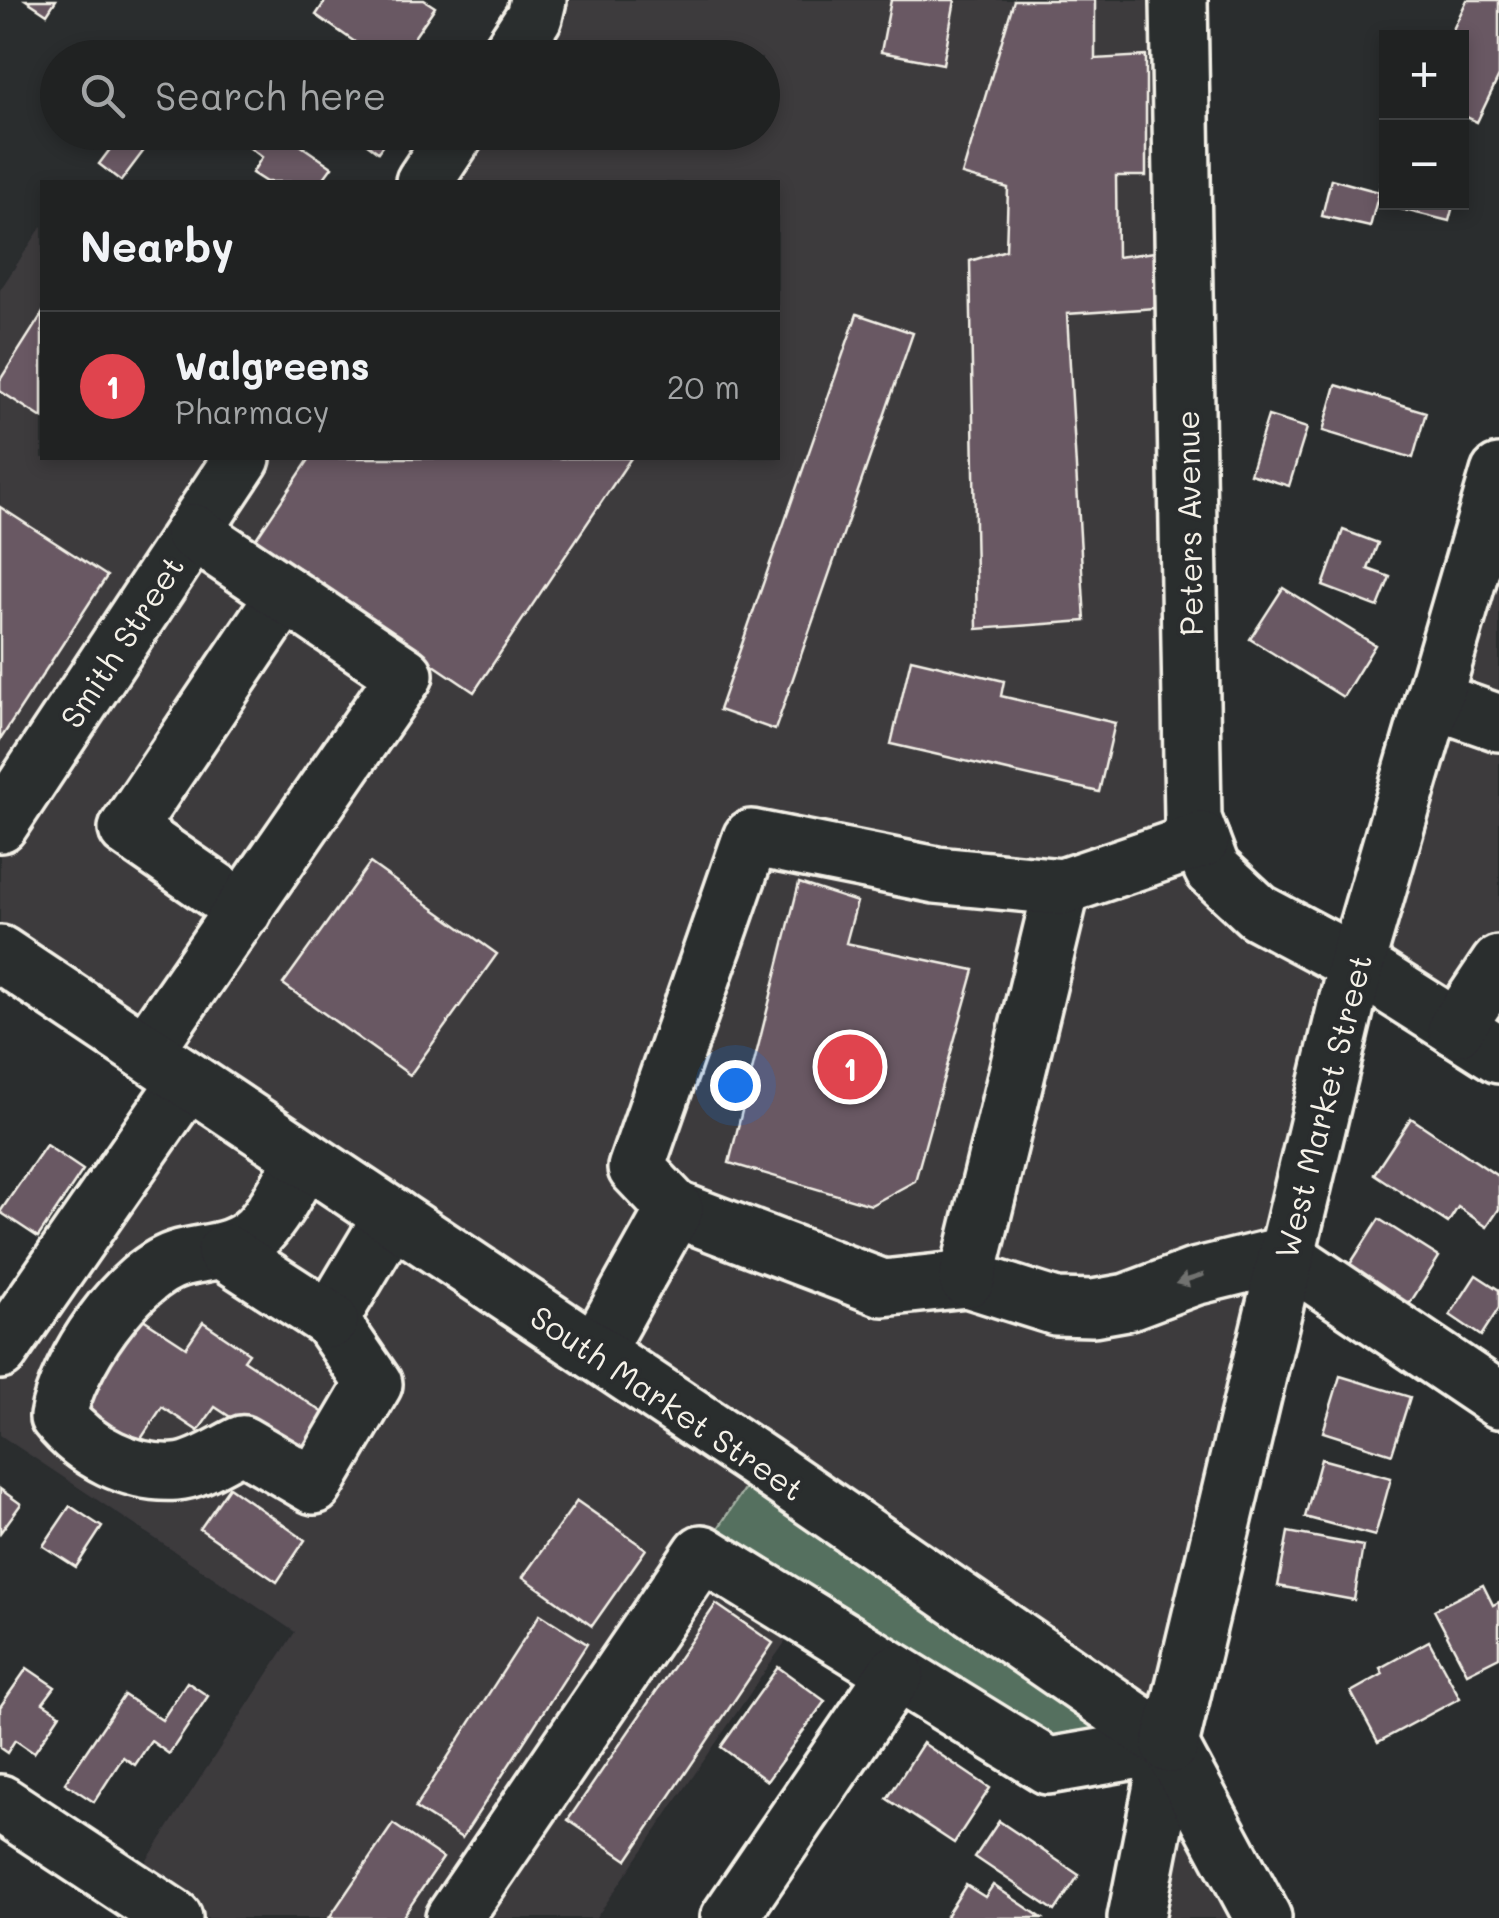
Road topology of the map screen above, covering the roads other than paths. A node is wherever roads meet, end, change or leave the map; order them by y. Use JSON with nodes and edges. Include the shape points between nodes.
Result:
{"nodes":[{"id":1,"x":1179,"y":0,"type":"edge"},
{"id":2,"x":445,"y":150,"type":"edge"},
{"id":3,"x":425,"y":180,"type":"edge"},
{"id":4,"x":241,"y":460,"type":"edge"},
{"id":5,"x":1499,"y":473,"type":"edge"},
{"id":6,"x":194,"y":532,"type":"junction"},
{"id":7,"x":1487,"y":560,"type":"edge"},
{"id":8,"x":286,"y":594,"type":"junction"},
{"id":9,"x":1433,"y":700,"type":"junction"},
{"id":10,"x":1499,"y":723,"type":"edge"},
{"id":11,"x":0,"y":824,"type":"edge"},
{"id":12,"x":1201,"y":840,"type":"junction"},
{"id":13,"x":1062,"y":887,"type":"junction"},
{"id":14,"x":244,"y":910,"type":"junction"},
{"id":15,"x":0,"y":954,"type":"edge"},
{"id":16,"x":1356,"y":964,"type":"junction"},
{"id":17,"x":1499,"y":964,"type":"edge"},
{"id":18,"x":1478,"y":1042,"type":"edge"},
{"id":19,"x":167,"y":1066,"type":"junction"},
{"id":20,"x":305,"y":1158,"type":"junction"},
{"id":21,"x":675,"y":1209,"type":"junction"},
{"id":22,"x":392,"y":1216,"type":"junction"},
{"id":23,"x":226,"y":1252,"type":"junction"},
{"id":24,"x":1284,"y":1255,"type":"junction"},
{"id":25,"x":966,"y":1279,"type":"junction"},
{"id":26,"x":330,"y":1320,"type":"junction"},
{"id":27,"x":0,"y":1351,"type":"edge"},
{"id":28,"x":595,"y":1352,"type":"junction"},
{"id":29,"x":1499,"y":1400,"type":"edge"},
{"id":30,"x":896,"y":1674,"type":"junction"},
{"id":31,"x":1170,"y":1745,"type":"junction"},
{"id":32,"x":0,"y":1803,"type":"edge"},
{"id":33,"x":174,"y":1918,"type":"edge"},
{"id":34,"x":454,"y":1918,"type":"edge"},
{"id":35,"x":729,"y":1918,"type":"edge"},
{"id":36,"x":1136,"y":1918,"type":"edge"},
{"id":37,"x":1263,"y":1918,"type":"edge"}],
"edges":[{"from":1,"to":12,"type":"main road","name":"Peters Avenue","via":[[1193,819]]},
{"from":2,"to":3,"type":"main road"},
{"from":4,"to":6,"type":"main road","name":"Smith Street"},
{"from":5,"to":7,"type":"main road","name":"West Market Street"},
{"from":6,"to":8,"type":"main road"},
{"from":6,"to":11,"type":"main road","name":"Smith Street"},
{"from":7,"to":9,"type":"main road","name":"West Market Street"},
{"from":8,"to":14,"type":"main road","via":[[128,830]]},
{"from":8,"to":14,"type":"main road","via":[[405,675]]},
{"from":9,"to":10,"type":"main road"},
{"from":9,"to":16,"type":"main road","name":"West Market Street"},
{"from":12,"to":13,"type":"main road"},
{"from":12,"to":16,"type":"main road","name":"Peters Avenue","via":[[1212,870],[1258,912]]},
{"from":13,"to":21,"type":"main road","via":[[936,874],[752,838],[636,1168]]},
{"from":13,"to":25,"type":"main road"},
{"from":14,"to":19,"type":"main road"},
{"from":15,"to":19,"type":"main road","name":"South Market Street"},
{"from":16,"to":18,"type":"main road","name":"Peters Avenue"},
{"from":16,"to":24,"type":"main road","name":"West Market Street"},
{"from":17,"to":18,"type":"main road"},
{"from":19,"to":20,"type":"main road","name":"South Market Street"},
{"from":19,"to":27,"type":"main road"},
{"from":20,"to":22,"type":"main road","name":"South Market Street"},
{"from":20,"to":23,"type":"main road","via":[[259,1230]]},
{"from":21,"to":25,"type":"main road","via":[[883,1288]]},
{"from":21,"to":28,"type":"main road"},
{"from":22,"to":26,"type":"main road"},
{"from":22,"to":28,"type":"main road","name":"South Market Street"},
{"from":23,"to":26,"type":"main road"},
{"from":23,"to":26,"type":"main road","via":[[178,1258],[128,1289],[62,1389],[58,1417],[75,1439],[119,1462],[180,1472],[242,1444],[314,1486],[374,1384]]},
{"from":24,"to":25,"type":"main road","one_way":true,"via":[[1093,1308],[1056,1307]]},
{"from":24,"to":29,"type":"main road"},
{"from":24,"to":31,"type":"main road","name":"West Market Street"},
{"from":28,"to":31,"type":"main road","name":"South Market Street"},
{"from":30,"to":31,"type":"main road","via":[[1048,1766]]},
{"from":30,"to":34,"type":"main road","via":[[702,1553]]},
{"from":30,"to":35,"type":"main road"},
{"from":31,"to":36,"type":"main road","name":"West Market Street"},
{"from":31,"to":37,"type":"main road","name":"South Market Street"},
{"from":32,"to":33,"type":"main road"}]}
